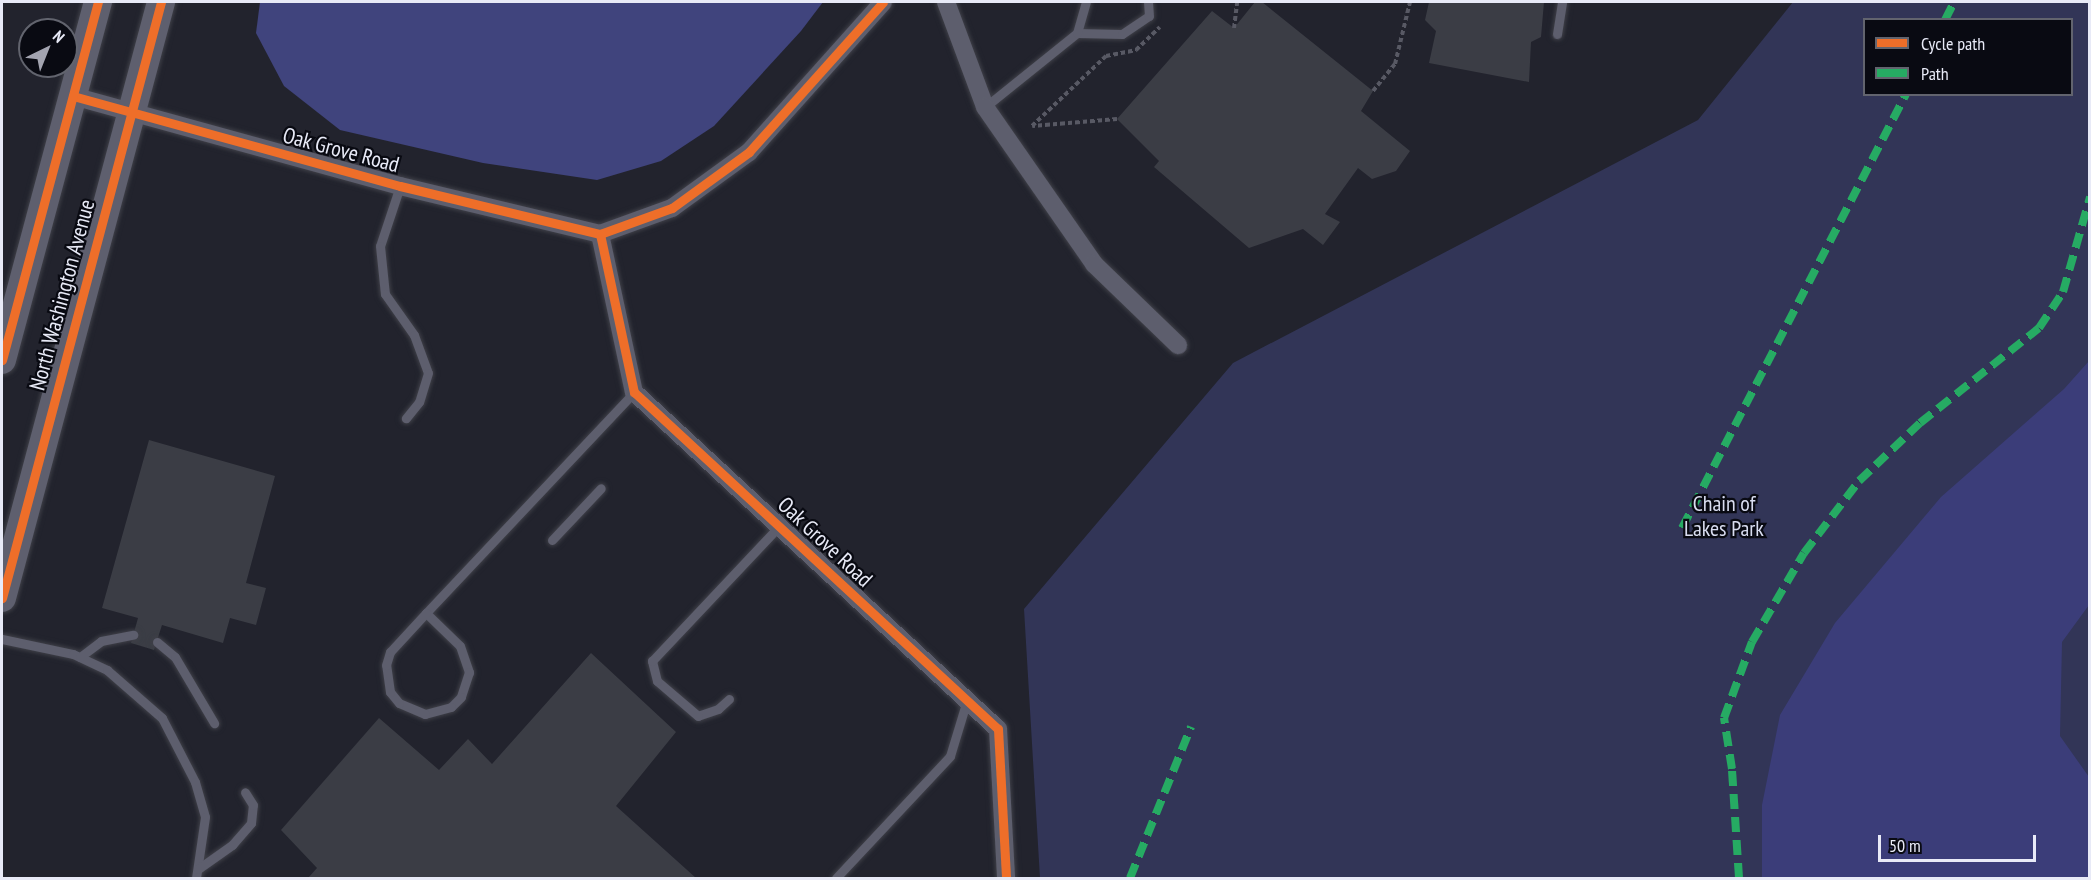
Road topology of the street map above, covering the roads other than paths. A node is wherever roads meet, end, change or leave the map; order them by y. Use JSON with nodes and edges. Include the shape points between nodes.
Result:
{"nodes":[{"id":1,"x":98,"y":2,"type":"edge"},
{"id":2,"x":161,"y":2,"type":"edge"},
{"id":3,"x":883,"y":2,"type":"edge"},
{"id":4,"x":946,"y":2,"type":"edge"},
{"id":5,"x":1086,"y":2,"type":"edge"},
{"id":6,"x":1148,"y":2,"type":"edge"},
{"id":7,"x":1562,"y":2,"type":"edge"},
{"id":8,"x":1077,"y":33,"type":"junction"},
{"id":9,"x":1557,"y":34,"type":"dead end"},
{"id":10,"x":73,"y":96,"type":"junction"},
{"id":11,"x":985,"y":107,"type":"junction"},
{"id":12,"x":131,"y":112,"type":"junction"},
{"id":13,"x":400,"y":186,"type":"junction"},
{"id":14,"x":600,"y":234,"type":"junction"},
{"id":15,"x":1178,"y":345,"type":"dead end"},
{"id":16,"x":2,"y":360,"type":"edge"},
{"id":17,"x":634,"y":392,"type":"junction"},
{"id":18,"x":406,"y":418,"type":"dead end"},
{"id":19,"x":601,"y":488,"type":"dead end"},
{"id":20,"x":779,"y":526,"type":"junction"},
{"id":21,"x":552,"y":540,"type":"dead end"},
{"id":22,"x":2,"y":598,"type":"edge"},
{"id":23,"x":426,"y":613,"type":"junction"},
{"id":24,"x":133,"y":635,"type":"dead end"},
{"id":25,"x":2,"y":639,"type":"edge"},
{"id":26,"x":157,"y":642,"type":"dead end"},
{"id":27,"x":80,"y":657,"type":"junction"},
{"id":28,"x":729,"y":699,"type":"dead end"},
{"id":29,"x":967,"y":700,"type":"junction"},
{"id":30,"x":214,"y":723,"type":"dead end"},
{"id":31,"x":245,"y":792,"type":"dead end"},
{"id":32,"x":197,"y":874,"type":"edge"},
{"id":33,"x":836,"y":879,"type":"edge"},
{"id":34,"x":1006,"y":879,"type":"edge"}],
"edges":[{"from":1,"to":10,"type":"main road","name":"North Washington Avenue"},
{"from":2,"to":12,"type":"main road","name":"North Washington Avenue"},
{"from":3,"to":14,"type":"street","via":[[749,152],[672,208]]},
{"from":4,"to":11,"type":"street"},
{"from":5,"to":8,"type":"lane"},
{"from":6,"to":8,"type":"lane","via":[[1149,16],[1122,34]]},
{"from":7,"to":9,"type":"lane"},
{"from":8,"to":11,"type":"lane"},
{"from":10,"to":12,"type":"street","name":"Oak Grove Road"},
{"from":10,"to":16,"type":"main road","name":"North Washington Avenue"},
{"from":11,"to":15,"type":"street","via":[[1094,264]]},
{"from":12,"to":13,"type":"street","name":"Oak Grove Road"},
{"from":12,"to":22,"type":"main road","name":"North Washington Avenue"},
{"from":13,"to":14,"type":"street","name":"Oak Grove Road"},
{"from":13,"to":18,"type":"lane","via":[[380,246],[385,294],[414,334],[428,374],[419,402]]},
{"from":14,"to":17,"type":"street"},
{"from":17,"to":20,"type":"street","name":"Oak Grove Road"},
{"from":17,"to":23,"type":"lane"},
{"from":19,"to":21,"type":"lane"},
{"from":20,"to":28,"type":"lane","via":[[652,661],[657,681],[698,716],[718,709]]},
{"from":20,"to":29,"type":"street","name":"Oak Grove Road"},
{"from":23,"to":23,"type":"lane","via":[[395,646],[386,665],[390,692],[399,703],[425,714],[445,710],[461,697],[470,672],[460,646]]},
{"from":24,"to":27,"type":"lane","via":[[101,641]]},
{"from":25,"to":27,"type":"lane"},
{"from":26,"to":30,"type":"lane","via":[[175,657]]},
{"from":27,"to":32,"type":"lane","via":[[107,670],[162,718],[195,782],[205,817]]},
{"from":29,"to":33,"type":"lane","via":[[950,756]]},
{"from":29,"to":34,"type":"street","name":"Oak Grove Road","via":[[998,729]]},
{"from":31,"to":32,"type":"lane","via":[[254,805],[251,823]]}]}
